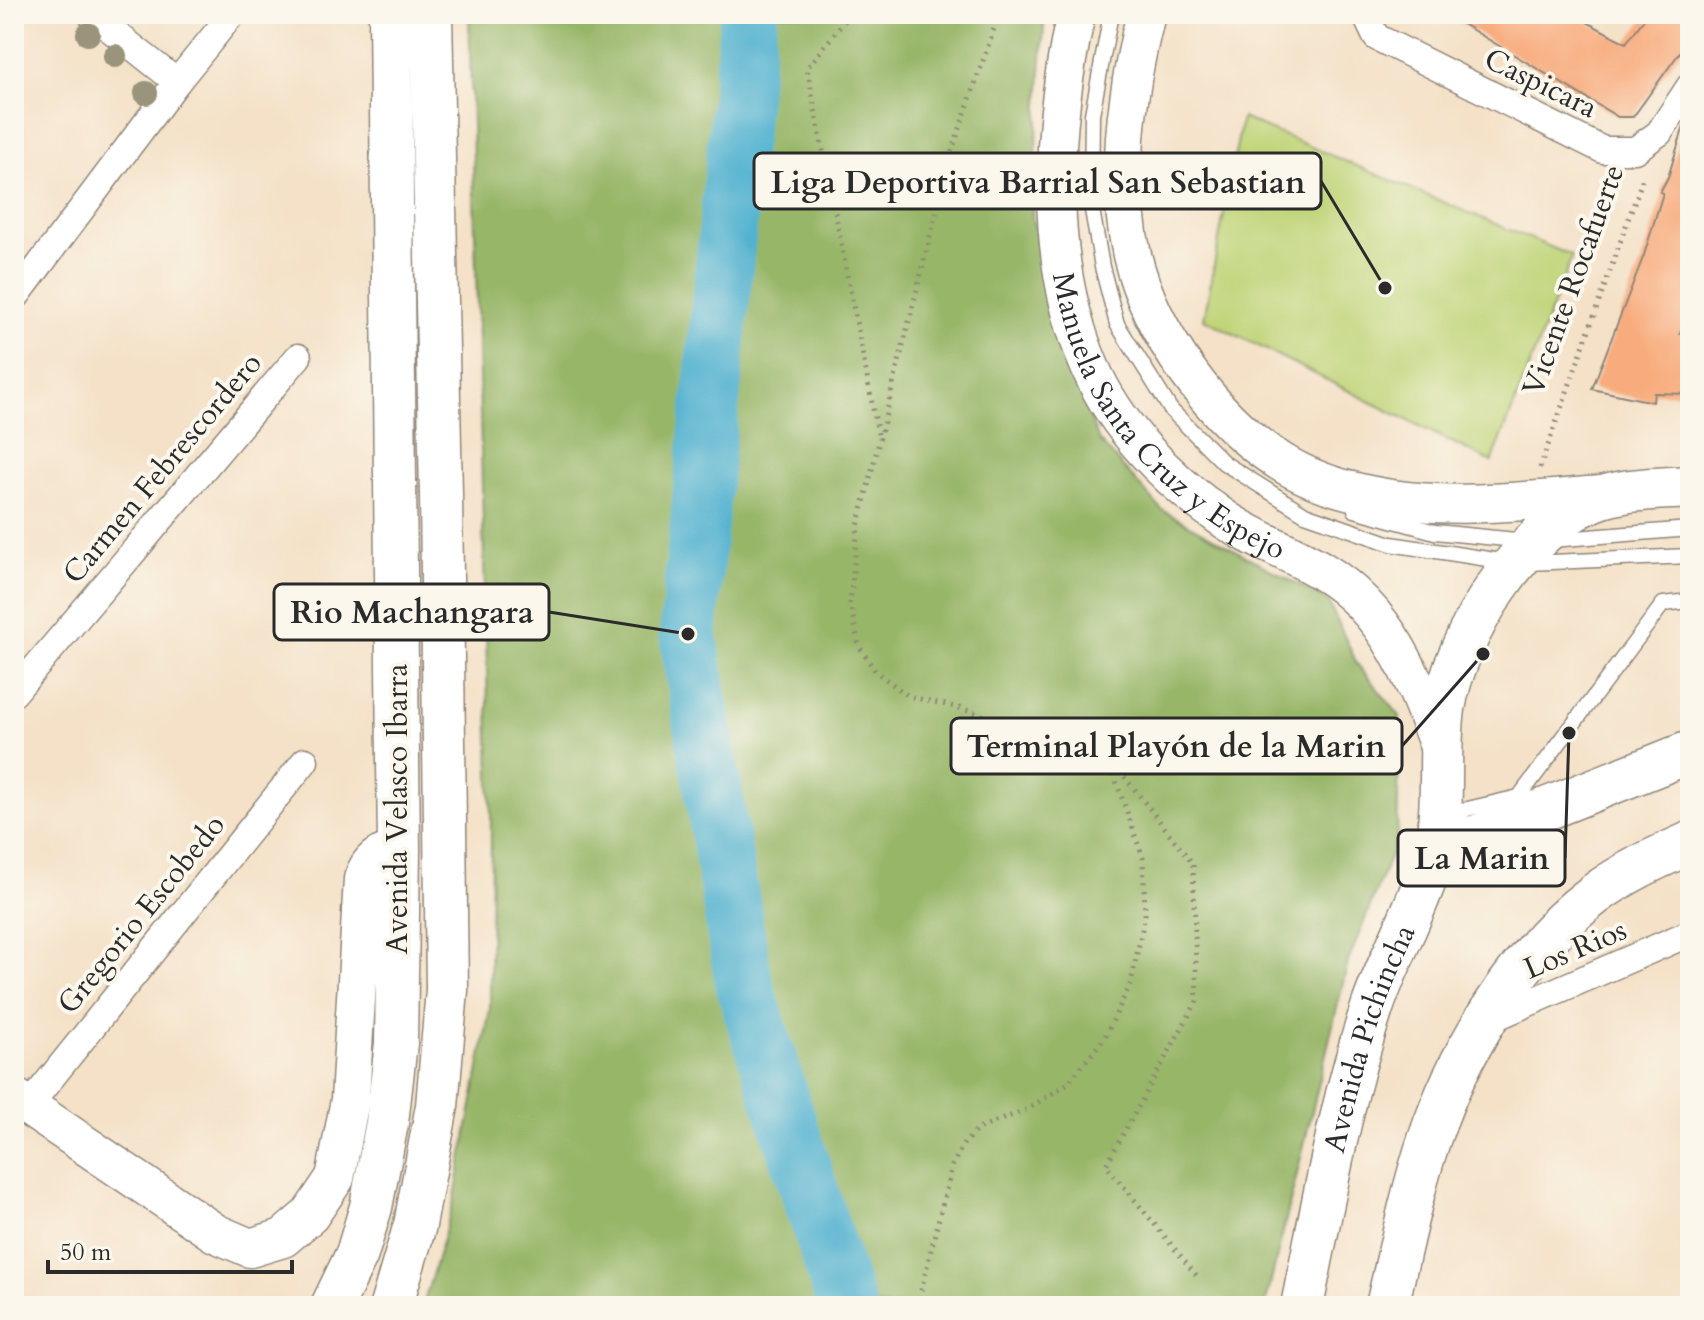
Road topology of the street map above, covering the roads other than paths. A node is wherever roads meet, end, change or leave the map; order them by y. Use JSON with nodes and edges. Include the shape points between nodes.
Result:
{"nodes":[{"id":1,"x":91,"y":14,"type":"edge"},
{"id":2,"x":232,"y":14,"type":"edge"},
{"id":3,"x":390,"y":14,"type":"edge"},
{"id":4,"x":431,"y":14,"type":"edge"},
{"id":5,"x":1076,"y":14,"type":"edge"},
{"id":6,"x":1111,"y":14,"type":"edge"},
{"id":7,"x":1146,"y":14,"type":"edge"},
{"id":8,"x":1365,"y":14,"type":"edge"},
{"id":9,"x":177,"y":82,"type":"junction"},
{"id":10,"x":1690,"y":86,"type":"edge"},
{"id":11,"x":1109,"y":146,"type":"dead end"},
{"id":12,"x":1125,"y":283,"type":"dead end"},
{"id":13,"x":14,"y":299,"type":"edge"},
{"id":14,"x":298,"y":357,"type":"dead end"},
{"id":15,"x":1241,"y":456,"type":"dead end"},
{"id":16,"x":1690,"y":487,"type":"edge"},
{"id":17,"x":1294,"y":488,"type":"dead end"},
{"id":18,"x":1609,"y":495,"type":"junction"},
{"id":19,"x":1345,"y":507,"type":"dead end"},
{"id":20,"x":1690,"y":529,"type":"edge"},
{"id":21,"x":1526,"y":552,"type":"junction"},
{"id":22,"x":1690,"y":556,"type":"edge"},
{"id":23,"x":1690,"y":601,"type":"edge"},
{"id":24,"x":14,"y":693,"type":"edge"},
{"id":25,"x":1440,"y":749,"type":"junction"},
{"id":26,"x":1690,"y":752,"type":"edge"},
{"id":27,"x":305,"y":761,"type":"dead end"},
{"id":28,"x":1442,"y":815,"type":"junction"},
{"id":29,"x":1690,"y":843,"type":"edge"},
{"id":30,"x":399,"y":851,"type":"junction"},
{"id":31,"x":1690,"y":933,"type":"edge"},
{"id":32,"x":1485,"y":1021,"type":"junction"},
{"id":33,"x":20,"y":1102,"type":"edge"},
{"id":34,"x":332,"y":1306,"type":"edge"},
{"id":35,"x":391,"y":1306,"type":"edge"},
{"id":36,"x":1302,"y":1306,"type":"edge"},
{"id":37,"x":1387,"y":1306,"type":"edge"}],
"edges":[{"from":1,"to":9,"type":"street"},
{"from":2,"to":9,"type":"street"},
{"from":3,"to":30,"type":"main road","name":"Avenida Velasco Ibarra"},
{"from":4,"to":35,"type":"main road","name":"Avenida Velasco Ibarra","via":[[447,990],[434,1121],[415,1225]]},
{"from":5,"to":25,"type":"main road","name":"Manuela Santa Cruz y Espejo","via":[[1058,133],[1058,232],[1071,316],[1090,369],[1135,439],[1188,492],[1222,518],[1339,582],[1373,613],[1403,656]]},
{"from":6,"to":21,"type":"lane","via":[[1092,114],[1091,204],[1117,324],[1171,410],[1224,463],[1305,514],[1391,544]]},
{"from":7,"to":18,"type":"main road","name":"Manuela Santa Cruz y Espejo","via":[[1126,161],[1133,256],[1165,334],[1200,387],[1241,432],[1284,464],[1330,484],[1381,497],[1447,505]]},
{"from":8,"to":10,"type":"street","name":"Caspicara","via":[[1376,37],[1603,150],[1635,150],[1659,133]]},
{"from":9,"to":13,"type":"street"},
{"from":11,"to":12,"type":"lane","via":[[1112,229]]},
{"from":14,"to":24,"type":"street","name":"Carmen Febrescordero"},
{"from":15,"to":17,"type":"lane"},
{"from":16,"to":18,"type":"main road","name":"Avenida Pichincha"},
{"from":18,"to":21,"type":"main road","name":"Avenida Pichincha","via":[[1572,511]]},
{"from":19,"to":21,"type":"lane"},
{"from":20,"to":21,"type":"lane"},
{"from":21,"to":22,"type":"lane"},
{"from":21,"to":25,"type":"main road","name":"Avenida Pichincha","via":[[1486,602],[1459,652]]},
{"from":23,"to":28,"type":"lane","via":[[1663,604],[1519,797]]},
{"from":25,"to":28,"type":"main road","name":"Avenida Pichincha"},
{"from":26,"to":28,"type":"main road","via":[[1475,837],[1453,833]]},
{"from":27,"to":33,"type":"street","name":"Gregorio Escobedo"},
{"from":28,"to":36,"type":"main road","name":"Avenida Pichincha","via":[[1426,881],[1374,1001],[1356,1060]]},
{"from":29,"to":32,"type":"main road","via":[[1622,876],[1570,914],[1532,955]]},
{"from":30,"to":33,"type":"main road","via":[[373,860],[363,879],[350,1100],[335,1178],[310,1215],[283,1238],[250,1248],[215,1233]]},
{"from":30,"to":34,"type":"main road","name":"Avenida Velasco Ibarra","via":[[396,1043],[387,1123],[357,1254]]},
{"from":31,"to":32,"type":"street","name":"Los Rios"},
{"from":32,"to":37,"type":"main road","via":[[1429,1141]]}]}
